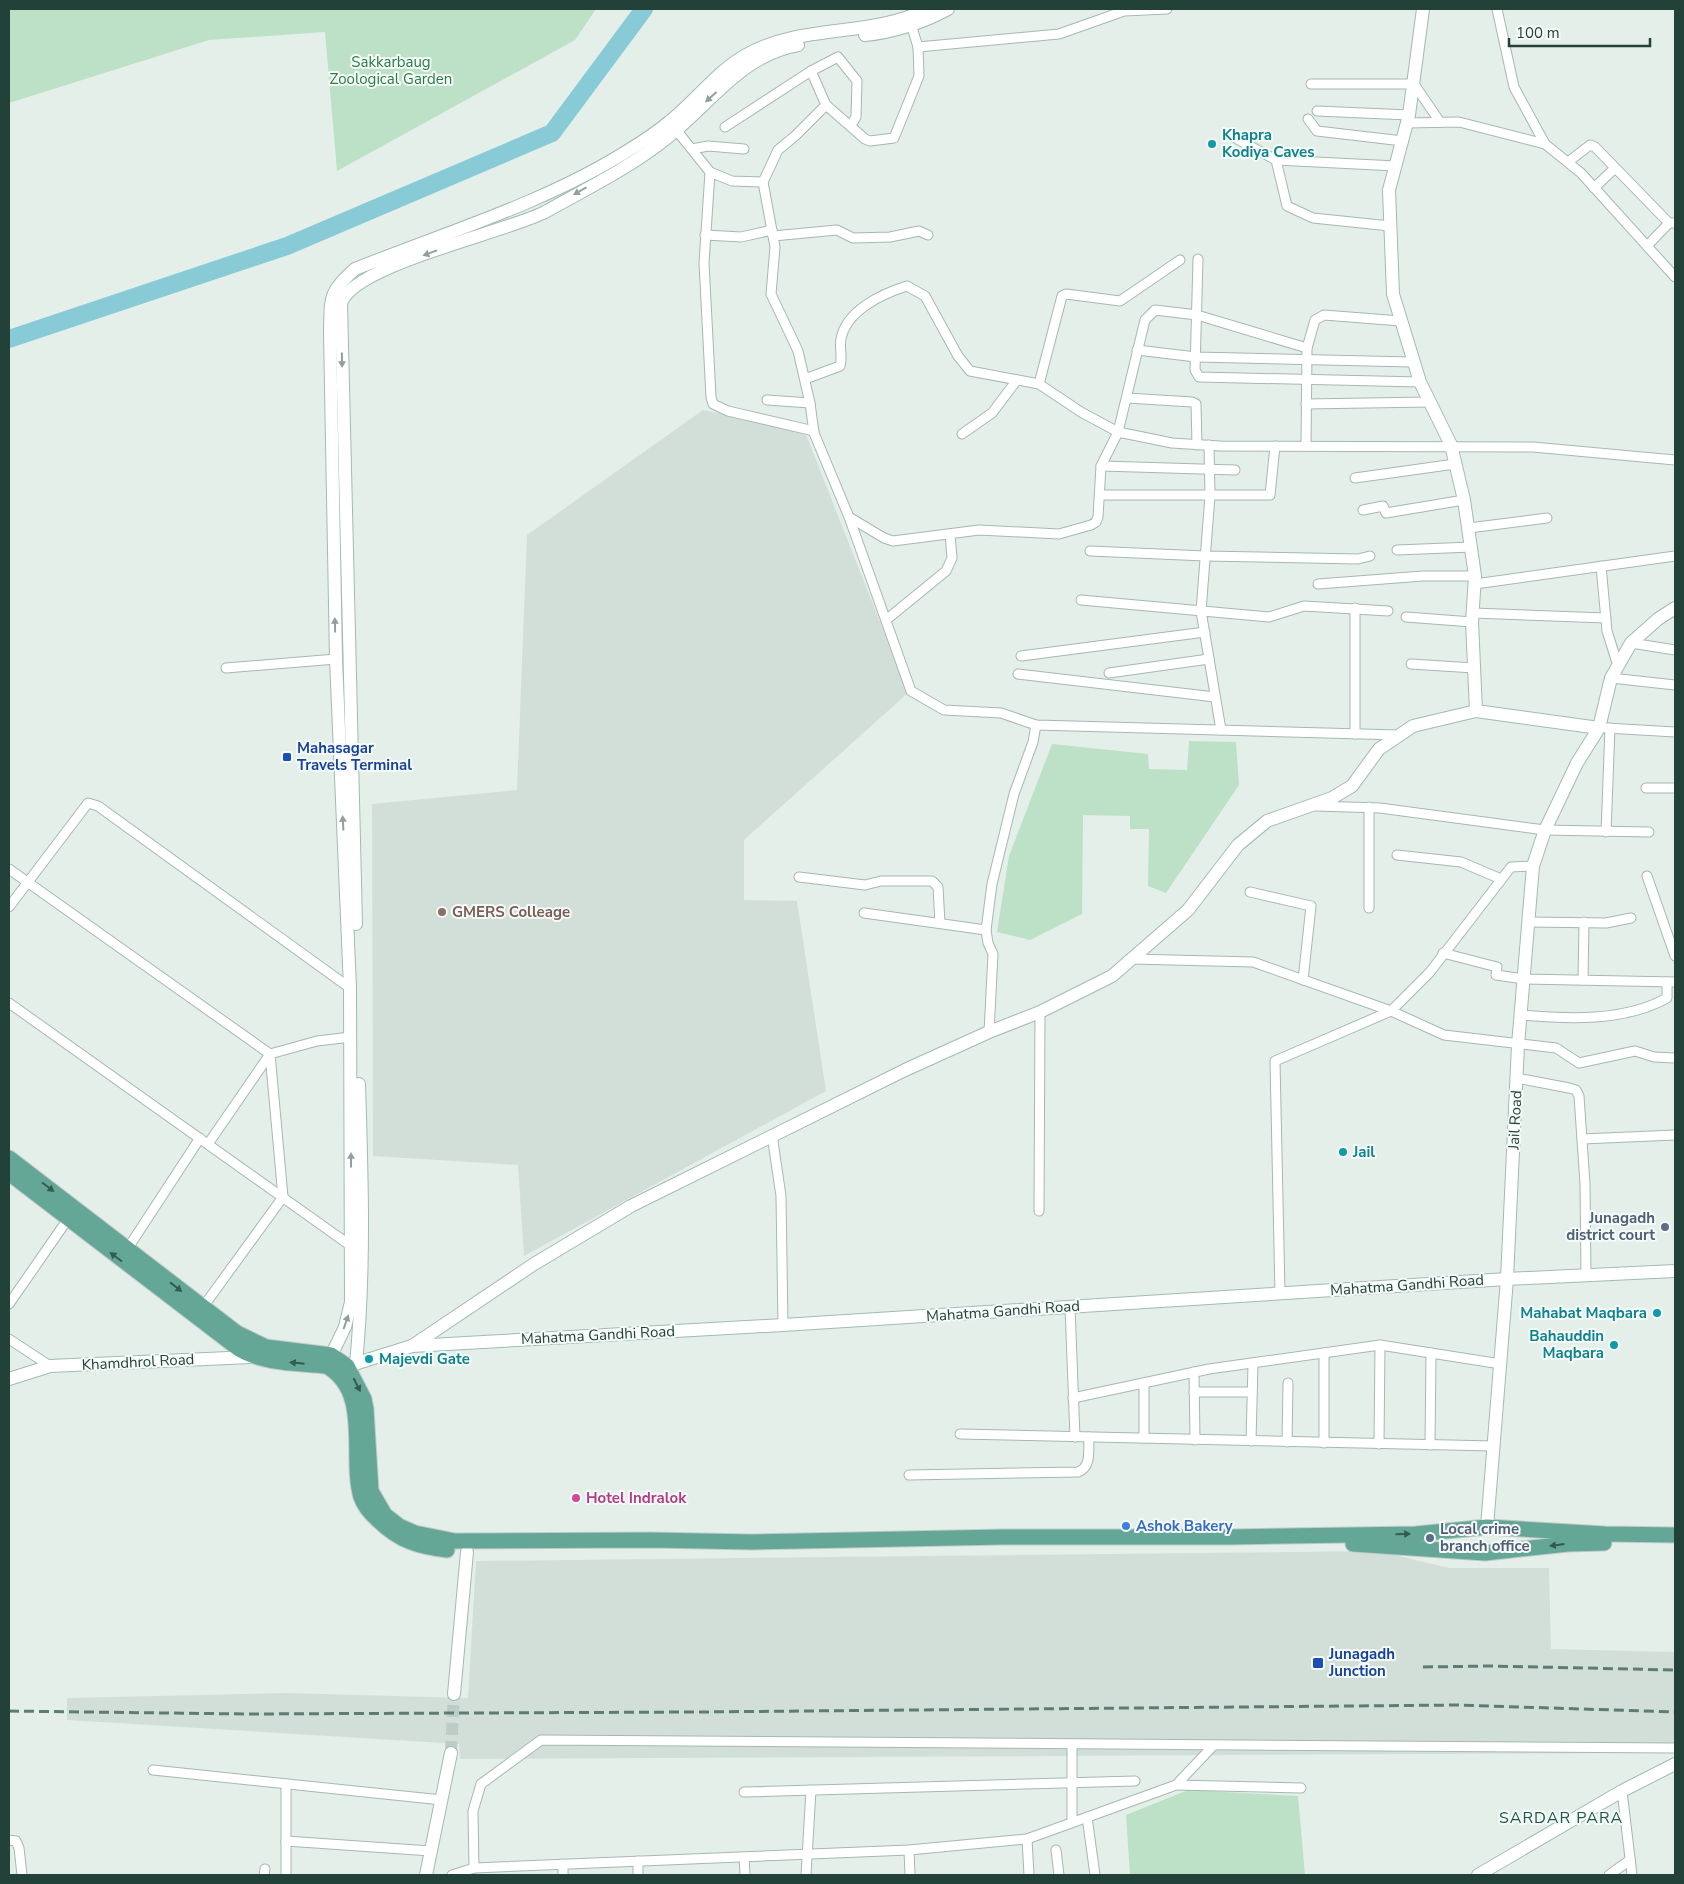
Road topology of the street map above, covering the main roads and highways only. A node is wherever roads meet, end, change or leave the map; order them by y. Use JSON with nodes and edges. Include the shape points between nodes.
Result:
{"nodes":[{"id":1,"x":9,"y":1158,"type":"edge"},
{"id":2,"x":9,"y":1173,"type":"edge"},
{"id":3,"x":71,"y":1213,"type":"junction"},
{"id":4,"x":339,"y":1364,"type":"junction"},
{"id":5,"x":1464,"y":1528,"type":"junction"},
{"id":6,"x":1526,"y":1530,"type":"junction"},
{"id":7,"x":1675,"y":1535,"type":"edge"},
{"id":8,"x":1675,"y":1542,"type":"edge"},
{"id":9,"x":1526,"y":1548,"type":"junction"},
{"id":10,"x":1465,"y":1551,"type":"junction"}],
"edges":[{"from":1,"to":3,"type":"main road","one_way":true},
{"from":2,"to":3,"type":"main road"},
{"from":3,"to":4,"type":"main road","one_way":true,"via":[[128,1248],[237,1332],[266,1347]]},
{"from":4,"to":3,"type":"main road","one_way":true,"via":[[251,1357]]},
{"from":4,"to":5,"type":"main road","one_way":true,"via":[[364,1399],[371,1492],[376,1503],[399,1526],[447,1540],[752,1542],[1003,1536],[1230,1537],[1416,1534]]},
{"from":4,"to":10,"type":"main road","via":[[357,1423],[361,1498],[371,1514],[391,1533],[424,1548],[467,1552],[1310,1542]]},
{"from":5,"to":6,"type":"main road"},
{"from":5,"to":10,"type":"main road"},
{"from":6,"to":7,"type":"main road"},
{"from":6,"to":9,"type":"main road"},
{"from":8,"to":9,"type":"main road","one_way":true},
{"from":9,"to":10,"type":"main road","via":[[1485,1553]]}]}
